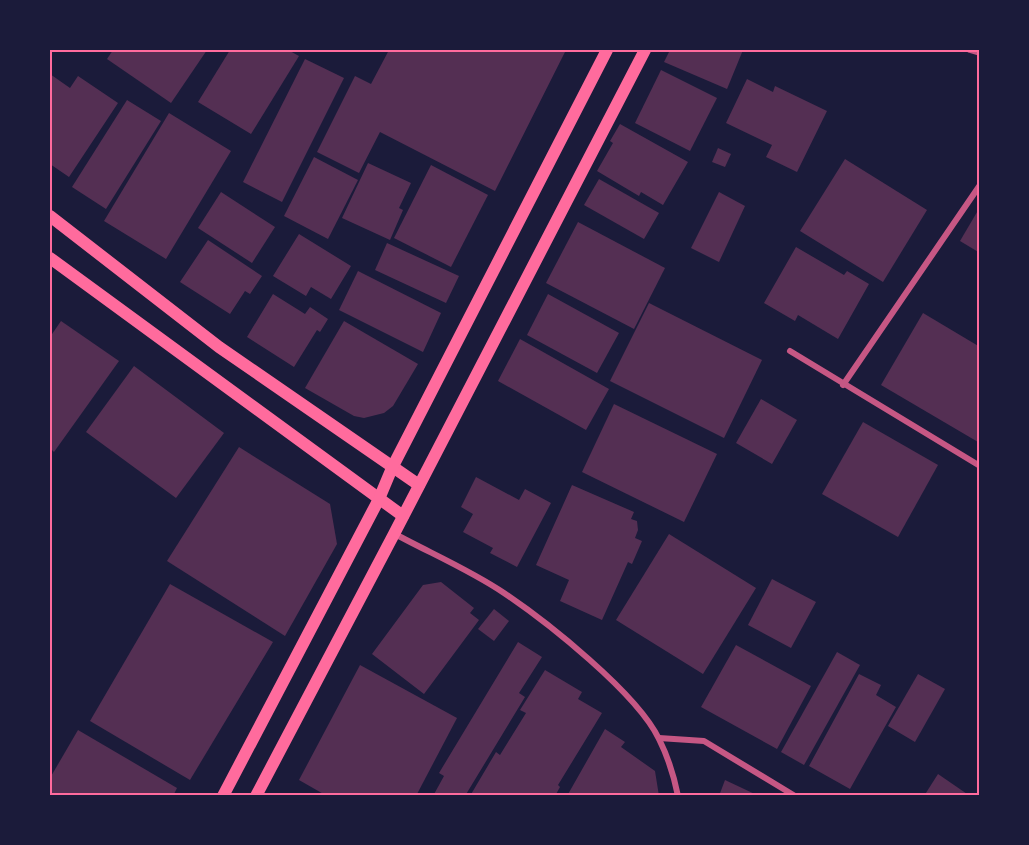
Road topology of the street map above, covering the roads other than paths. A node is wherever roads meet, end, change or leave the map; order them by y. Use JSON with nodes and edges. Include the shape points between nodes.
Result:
{"nodes":[{"id":1,"x":607,"y":50,"type":"edge"},
{"id":2,"x":645,"y":50,"type":"edge"},
{"id":3,"x":970,"y":50,"type":"edge"},
{"id":4,"x":980,"y":53,"type":"edge"},
{"id":5,"x":980,"y":185,"type":"edge"},
{"id":6,"x":50,"y":216,"type":"edge"},
{"id":7,"x":50,"y":258,"type":"edge"},
{"id":8,"x":790,"y":351,"type":"dead end"},
{"id":9,"x":843,"y":385,"type":"junction"},
{"id":10,"x":980,"y":466,"type":"edge"},
{"id":11,"x":392,"y":468,"type":"junction"},
{"id":12,"x":419,"y":486,"type":"junction"},
{"id":13,"x":379,"y":499,"type":"junction"},
{"id":14,"x":403,"y":516,"type":"junction"},
{"id":15,"x":394,"y":534,"type":"junction"},
{"id":16,"x":659,"y":738,"type":"junction"},
{"id":17,"x":223,"y":795,"type":"edge"},
{"id":18,"x":256,"y":795,"type":"edge"},
{"id":19,"x":678,"y":795,"type":"edge"},
{"id":20,"x":795,"y":795,"type":"edge"}],
"edges":[{"from":1,"to":11,"type":"main road"},
{"from":2,"to":12,"type":"main road"},
{"from":3,"to":4,"type":"street"},
{"from":5,"to":9,"type":"street"},
{"from":6,"to":11,"type":"main road","via":[[219,347]]},
{"from":7,"to":13,"type":"main road"},
{"from":8,"to":9,"type":"street"},
{"from":9,"to":10,"type":"street"},
{"from":11,"to":12,"type":"main road"},
{"from":11,"to":13,"type":"main road"},
{"from":12,"to":14,"type":"main road"},
{"from":13,"to":14,"type":"main road"},
{"from":13,"to":17,"type":"main road"},
{"from":14,"to":15,"type":"main road"},
{"from":15,"to":16,"type":"street","via":[[503,592],[608,677]]},
{"from":15,"to":18,"type":"main road"},
{"from":16,"to":19,"type":"street"},
{"from":16,"to":20,"type":"street","via":[[704,741]]}]}
